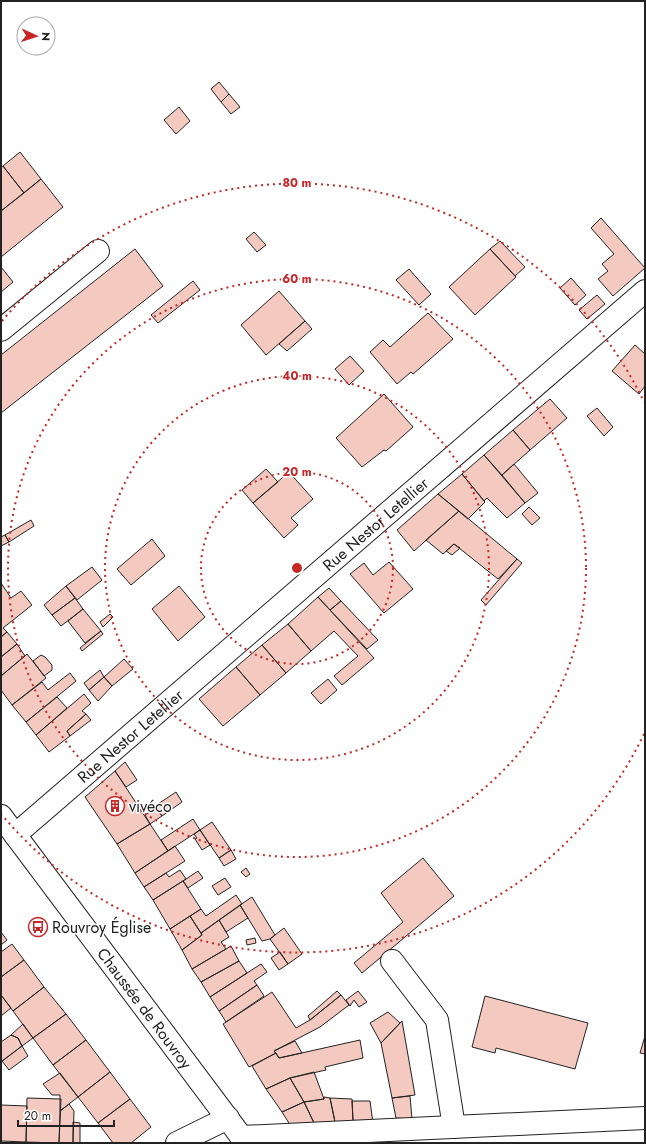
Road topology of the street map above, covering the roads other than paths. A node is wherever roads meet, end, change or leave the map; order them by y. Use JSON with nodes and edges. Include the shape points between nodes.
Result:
{"nodes":[{"id":1,"x":98,"y":251,"type":"dead end"},
{"id":2,"x":645,"y":291,"type":"edge"},
{"id":3,"x":1,"y":330,"type":"edge"},
{"id":4,"x":1,"y":816,"type":"edge"},
{"id":5,"x":15,"y":834,"type":"junction"},
{"id":6,"x":392,"y":961,"type":"dead end"},
{"id":7,"x":228,"y":1118,"type":"junction"},
{"id":8,"x":645,"y":1118,"type":"edge"},
{"id":9,"x":454,"y":1127,"type":"junction"},
{"id":10,"x":244,"y":1140,"type":"edge"},
{"id":11,"x":177,"y":1143,"type":"edge"}],
"edges":[{"from":1,"to":3,"type":"street"},
{"from":2,"to":5,"type":"street","name":"Rue Nestor Letellier"},
{"from":4,"to":5,"type":"street","name":"Chaussée de Rouvroy"},
{"from":5,"to":7,"type":"street","name":"Chaussée de Rouvroy"},
{"from":6,"to":9,"type":"street","via":[[437,1020]]},
{"from":7,"to":10,"type":"street","name":"Chaussée de Rouvroy"},
{"from":7,"to":11,"type":"street"},
{"from":8,"to":9,"type":"street"},
{"from":9,"to":10,"type":"street"}]}
